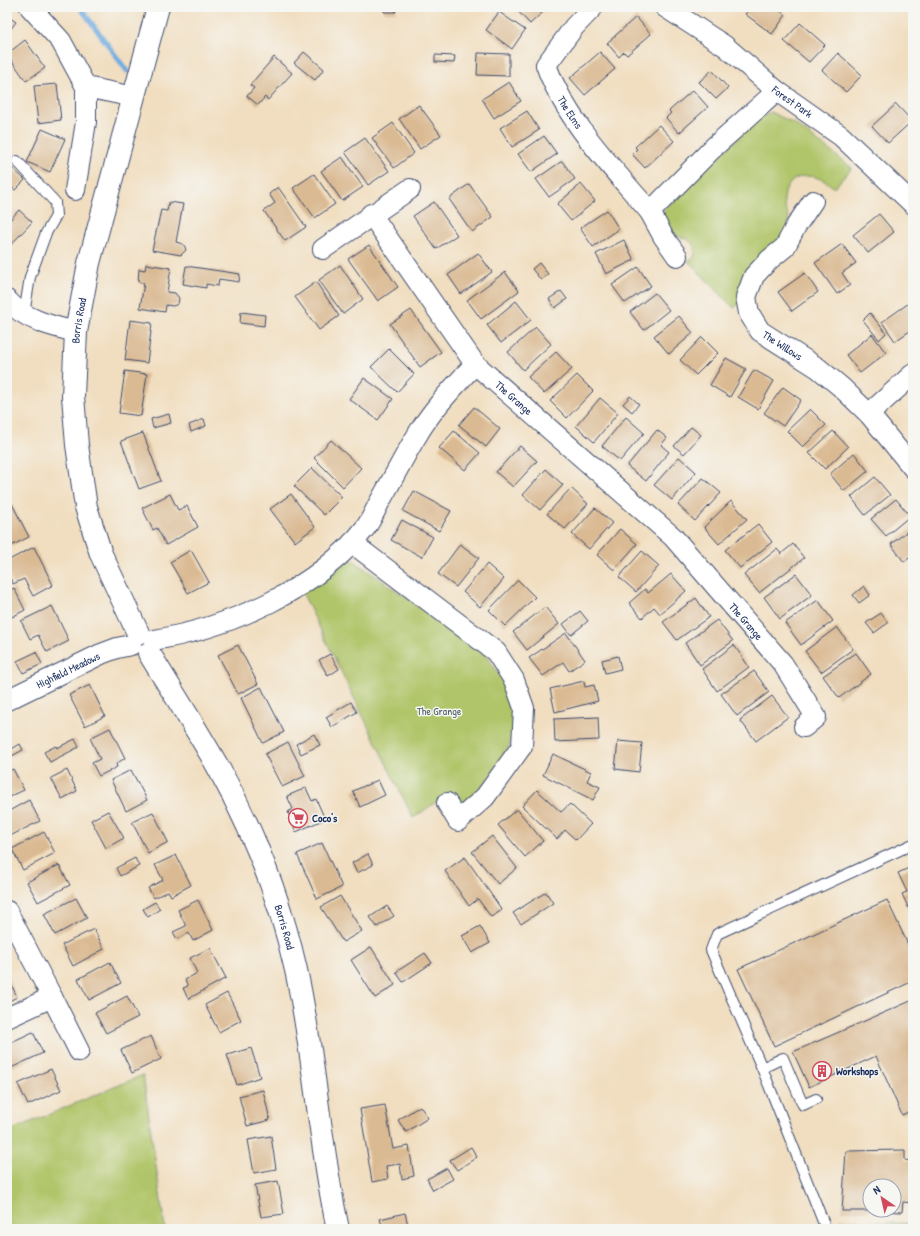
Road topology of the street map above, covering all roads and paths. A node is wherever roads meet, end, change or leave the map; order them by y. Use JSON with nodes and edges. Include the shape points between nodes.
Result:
{"nodes":[{"id":1,"x":30,"y":7,"type":"edge"},
{"id":2,"x":158,"y":7,"type":"edge"},
{"id":3,"x":593,"y":7,"type":"edge"},
{"id":4,"x":665,"y":7,"type":"edge"},
{"id":5,"x":86,"y":87,"type":"junction"},
{"id":6,"x":778,"y":91,"type":"junction"},
{"id":7,"x":134,"y":97,"type":"junction"},
{"id":8,"x":17,"y":161,"type":"dead end"},
{"id":9,"x":410,"y":189,"type":"dead end"},
{"id":10,"x":75,"y":190,"type":"dead end"},
{"id":11,"x":813,"y":201,"type":"dead end"},
{"id":12,"x":913,"y":204,"type":"edge"},
{"id":13,"x":650,"y":212,"type":"junction"},
{"id":14,"x":371,"y":214,"type":"junction"},
{"id":15,"x":323,"y":249,"type":"dead end"},
{"id":16,"x":677,"y":256,"type":"dead end"},
{"id":17,"x":7,"y":300,"type":"edge"},
{"id":18,"x":24,"y":314,"type":"junction"},
{"id":19,"x":76,"y":332,"type":"junction"},
{"id":20,"x":475,"y":364,"type":"junction"},
{"id":21,"x":913,"y":374,"type":"edge"},
{"id":22,"x":869,"y":414,"type":"junction"},
{"id":23,"x":913,"y":468,"type":"edge"},
{"id":24,"x":352,"y":543,"type":"junction"},
{"id":25,"x":143,"y":643,"type":"junction"},
{"id":26,"x":7,"y":700,"type":"edge"},
{"id":27,"x":804,"y":727,"type":"dead end"},
{"id":28,"x":447,"y":803,"type":"dead end"},
{"id":29,"x":913,"y":844,"type":"edge"},
{"id":30,"x":7,"y":911,"type":"edge"},
{"id":31,"x":52,"y":997,"type":"junction"},
{"id":32,"x":7,"y":1018,"type":"edge"},
{"id":33,"x":78,"y":1051,"type":"dead end"},
{"id":34,"x":762,"y":1068,"type":"junction"},
{"id":35,"x":816,"y":1099,"type":"dead end"},
{"id":36,"x":338,"y":1229,"type":"edge"},
{"id":37,"x":826,"y":1229,"type":"edge"}],
"edges":[{"from":1,"to":5,"type":"street","via":[[61,41]]},
{"from":2,"to":7,"type":"street","name":"Borris Road"},
{"from":3,"to":13,"type":"street","name":"The Elms","via":[[574,27],[546,65],[554,88],[577,122]]},
{"from":4,"to":6,"type":"street","name":"Forest Park","via":[[725,46]]},
{"from":5,"to":7,"type":"street"},
{"from":5,"to":10,"type":"street","via":[[86,122]]},
{"from":6,"to":12,"type":"street","name":"Forest Park","via":[[842,136]]},
{"from":6,"to":13,"type":"street","via":[[715,146]]},
{"from":7,"to":19,"type":"street","name":"Borris Road","via":[[89,263]]},
{"from":8,"to":18,"type":"lane","via":[[55,202],[56,216],[46,233],[30,277]]},
{"from":9,"to":14,"type":"street"},
{"from":11,"to":22,"type":"street","name":"The Willows","via":[[785,246],[754,276],[746,297],[749,313],[760,331],[818,368]]},
{"from":13,"to":16,"type":"street","name":"The Elms"},
{"from":14,"to":15,"type":"street"},
{"from":14,"to":20,"type":"street","name":"The Grange"},
{"from":17,"to":18,"type":"street"},
{"from":18,"to":19,"type":"street","via":[[48,325]]},
{"from":19,"to":25,"type":"street","name":"Borris Road","via":[[73,396],[86,507],[101,554]]},
{"from":20,"to":24,"type":"street","via":[[432,412],[367,526]]},
{"from":20,"to":27,"type":"street","name":"The Grange","via":[[673,537],[783,664],[816,717]]},
{"from":21,"to":22,"type":"street"},
{"from":22,"to":23,"type":"street","name":"The Willows"},
{"from":24,"to":25,"type":"street","via":[[296,588],[249,612],[199,630]]},
{"from":24,"to":28,"type":"street","via":[[496,652],[514,680],[524,708],[522,746],[485,797],[458,821]]},
{"from":25,"to":26,"type":"street","name":"Highfield Meadows","via":[[101,654]]},
{"from":25,"to":36,"type":"street","name":"Borris Road","via":[[218,766],[258,849],[285,927],[299,984]]},
{"from":29,"to":34,"type":"lane","via":[[717,934],[711,950]]},
{"from":30,"to":31,"type":"street"},
{"from":31,"to":32,"type":"street"},
{"from":31,"to":33,"type":"street"},
{"from":34,"to":35,"type":"lane","via":[[783,1058],[803,1105]]},
{"from":34,"to":37,"type":"lane"}]}
